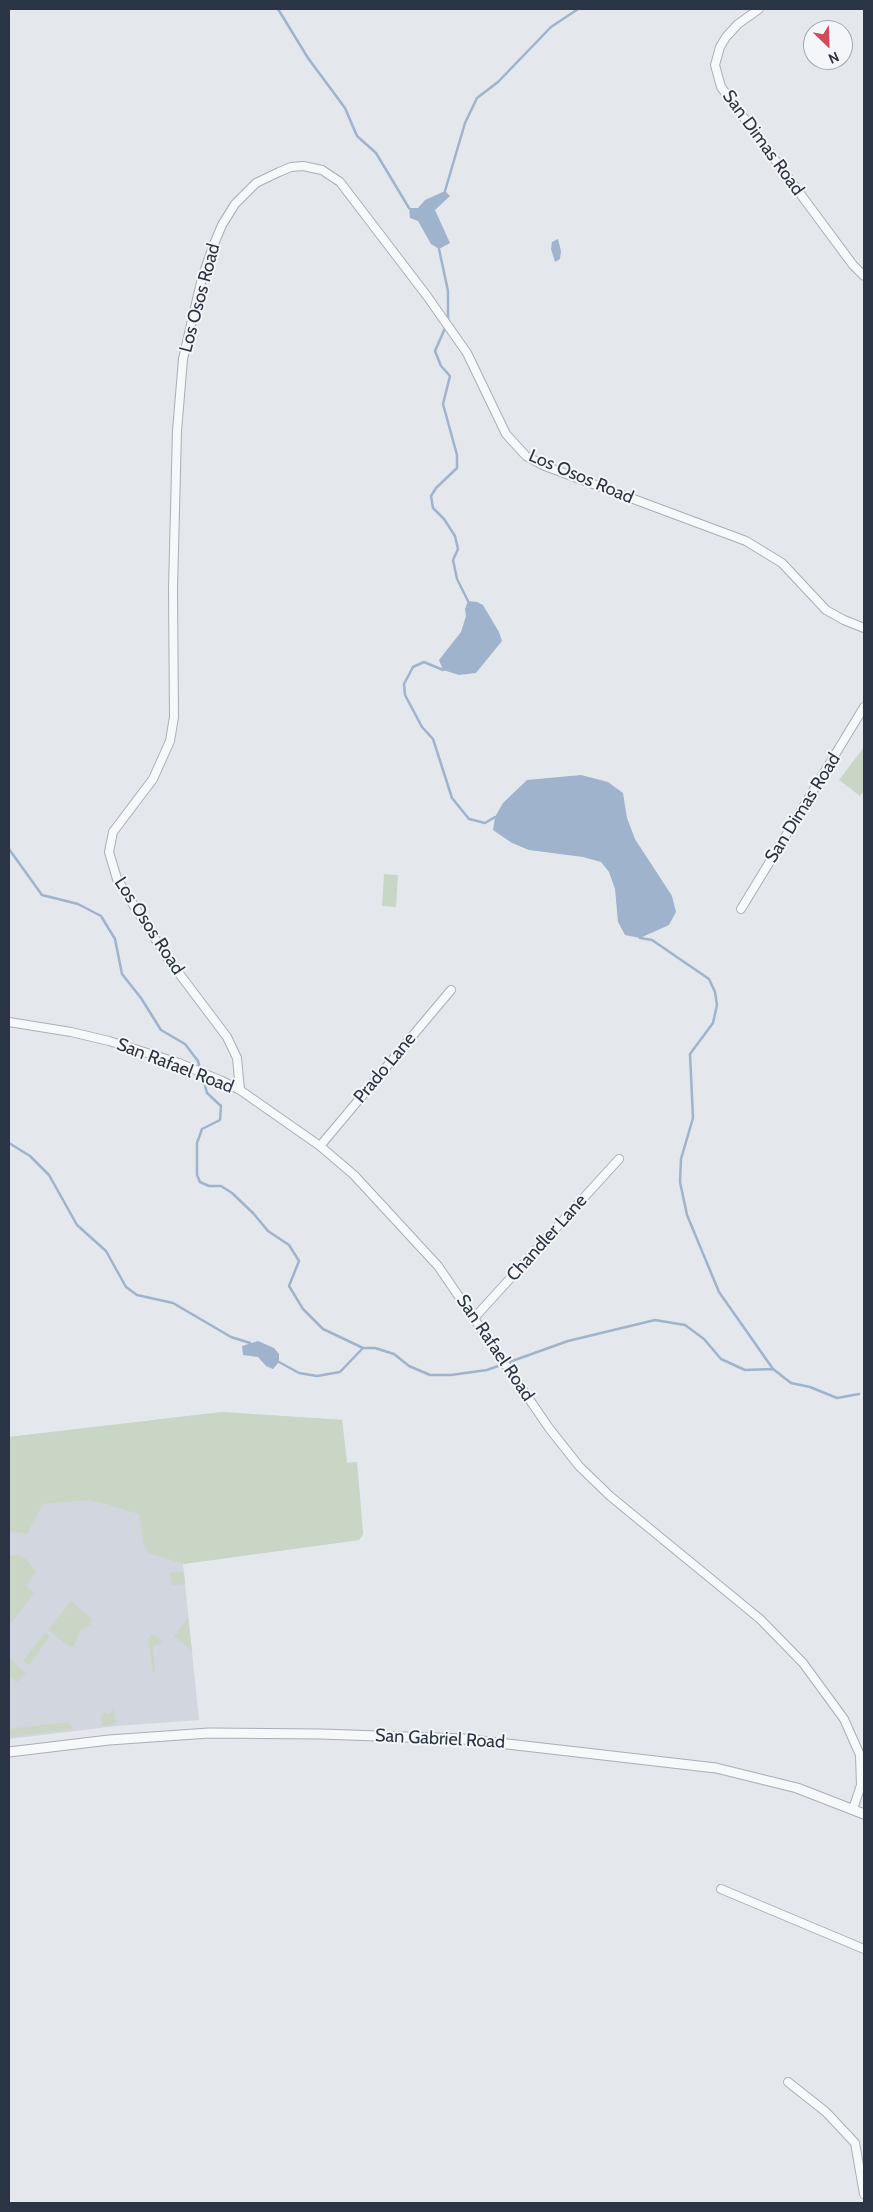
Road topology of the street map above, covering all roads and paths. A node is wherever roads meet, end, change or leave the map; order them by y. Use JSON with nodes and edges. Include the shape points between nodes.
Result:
{"nodes":[{"id":1,"x":759,"y":9,"type":"edge"},
{"id":2,"x":864,"y":276,"type":"edge"},
{"id":3,"x":864,"y":628,"type":"edge"},
{"id":4,"x":864,"y":707,"type":"edge"},
{"id":5,"x":740,"y":909,"type":"dead end"},
{"id":6,"x":451,"y":990,"type":"dead end"},
{"id":7,"x":9,"y":1022,"type":"edge"},
{"id":8,"x":240,"y":1090,"type":"junction"},
{"id":9,"x":320,"y":1146,"type":"junction"},
{"id":10,"x":619,"y":1159,"type":"dead end"},
{"id":11,"x":475,"y":1317,"type":"junction"},
{"id":12,"x":9,"y":1752,"type":"edge"},
{"id":13,"x":853,"y":1809,"type":"junction"},
{"id":14,"x":864,"y":1814,"type":"edge"},
{"id":15,"x":721,"y":1889,"type":"dead end"},
{"id":16,"x":864,"y":1949,"type":"edge"},
{"id":17,"x":788,"y":2082,"type":"dead end"},
{"id":18,"x":864,"y":2194,"type":"edge"}],
"edges":[{"from":1,"to":2,"type":"street","name":"San Dimas Road","via":[[738,24],[720,47],[715,65],[721,87]]},
{"from":3,"to":8,"type":"street","name":"Los Osos Road","via":[[826,610],[782,563],[746,540],[526,456],[506,434],[481,380],[452,331],[340,182],[322,170],[303,166],[256,183],[235,204],[214,244],[202,278],[183,359],[177,431],[172,732],[153,779],[113,832],[109,852],[117,879],[141,917],[227,1037],[237,1058]]},
{"from":4,"to":5,"type":"street","name":"San Dimas Road"},
{"from":6,"to":9,"type":"street","name":"Prado Lane"},
{"from":7,"to":8,"type":"street","name":"San Rafael Road","via":[[109,1041],[178,1063]]},
{"from":8,"to":9,"type":"street","name":"San Rafael Road"},
{"from":9,"to":11,"type":"street","name":"San Rafael Road","via":[[354,1175],[425,1251]]},
{"from":10,"to":11,"type":"street","name":"Chandler Lane"},
{"from":11,"to":13,"type":"street","name":"San Rafael Road","via":[[549,1428],[579,1466],[608,1494],[760,1620],[808,1669],[844,1719],[860,1755],[861,1784]]},
{"from":12,"to":13,"type":"street","name":"San Gabriel Road","via":[[208,1733],[464,1739],[716,1768],[797,1788]]},
{"from":13,"to":14,"type":"street","name":"San Gabriel Road"},
{"from":15,"to":16,"type":"street"},
{"from":17,"to":18,"type":"street","via":[[826,2112],[855,2143]]}]}
